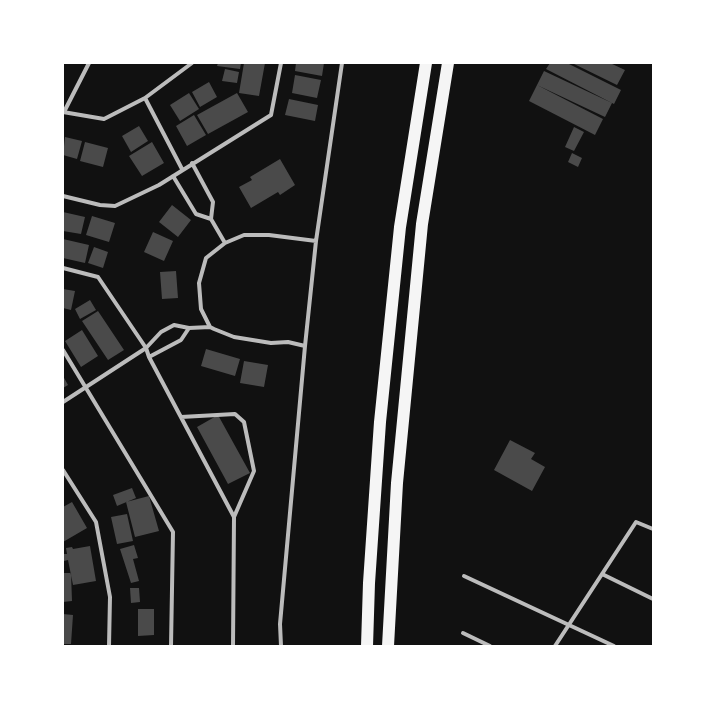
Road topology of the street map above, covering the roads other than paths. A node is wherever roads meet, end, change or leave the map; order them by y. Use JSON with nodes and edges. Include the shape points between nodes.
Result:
{"nodes":[{"id":1,"x":89,"y":63,"type":"edge"},
{"id":2,"x":192,"y":63,"type":"edge"},
{"id":3,"x":282,"y":63,"type":"edge"},
{"id":4,"x":342,"y":63,"type":"edge"},
{"id":5,"x":426,"y":63,"type":"edge"},
{"id":6,"x":448,"y":63,"type":"edge"},
{"id":7,"x":145,"y":98,"type":"junction"},
{"id":8,"x":64,"y":112,"type":"edge"},
{"id":9,"x":192,"y":163,"type":"junction"},
{"id":10,"x":182,"y":169,"type":"junction"},
{"id":11,"x":173,"y":176,"type":"junction"},
{"id":12,"x":63,"y":196,"type":"edge"},
{"id":13,"x":212,"y":219,"type":"junction"},
{"id":14,"x":316,"y":240,"type":"junction"},
{"id":15,"x":225,"y":243,"type":"junction"},
{"id":16,"x":63,"y":268,"type":"edge"},
{"id":17,"x":210,"y":327,"type":"junction"},
{"id":18,"x":189,"y":328,"type":"junction"},
{"id":19,"x":305,"y":346,"type":"junction"},
{"id":20,"x":146,"y":348,"type":"junction"},
{"id":21,"x":63,"y":350,"type":"edge"},
{"id":22,"x":149,"y":357,"type":"junction"},
{"id":23,"x":87,"y":388,"type":"junction"},
{"id":24,"x":63,"y":402,"type":"edge"},
{"id":25,"x":181,"y":417,"type":"junction"},
{"id":26,"x":63,"y":470,"type":"edge"},
{"id":27,"x":234,"y":517,"type":"junction"},
{"id":28,"x":653,"y":529,"type":"edge"},
{"id":29,"x":602,"y":574,"type":"junction"},
{"id":30,"x":464,"y":576,"type":"dead end"},
{"id":31,"x":653,"y":599,"type":"edge"},
{"id":32,"x":568,"y":625,"type":"junction"},
{"id":33,"x":463,"y":632,"type":"dead end"},
{"id":34,"x":109,"y":646,"type":"edge"},
{"id":35,"x":171,"y":646,"type":"edge"},
{"id":36,"x":233,"y":646,"type":"edge"},
{"id":37,"x":281,"y":646,"type":"edge"},
{"id":38,"x":367,"y":646,"type":"edge"},
{"id":39,"x":388,"y":646,"type":"edge"},
{"id":40,"x":490,"y":646,"type":"edge"},
{"id":41,"x":554,"y":646,"type":"edge"},
{"id":42,"x":614,"y":646,"type":"edge"}],
"edges":[{"from":1,"to":8,"type":"street"},
{"from":2,"to":7,"type":"street"},
{"from":3,"to":9,"type":"street","via":[[271,115]]},
{"from":4,"to":14,"type":"street"},
{"from":5,"to":38,"type":"highway","via":[[400,226],[391,312],[375,498]]},
{"from":6,"to":39,"type":"highway","via":[[422,224],[398,483]]},
{"from":7,"to":8,"type":"street","via":[[104,119]]},
{"from":7,"to":10,"type":"street"},
{"from":9,"to":10,"type":"street"},
{"from":9,"to":13,"type":"street","via":[[213,202]]},
{"from":10,"to":11,"type":"street"},
{"from":11,"to":12,"type":"street","via":[[115,206]]},
{"from":11,"to":13,"type":"street","via":[[196,214]]},
{"from":13,"to":15,"type":"street"},
{"from":14,"to":15,"type":"street","via":[[269,235],[244,236]]},
{"from":14,"to":19,"type":"street"},
{"from":15,"to":17,"type":"street","via":[[206,258],[199,283],[201,309]]},
{"from":16,"to":20,"type":"street","via":[[98,277]]},
{"from":17,"to":18,"type":"street"},
{"from":17,"to":19,"type":"street","via":[[234,337]]},
{"from":18,"to":20,"type":"street","via":[[174,325],[161,332]]},
{"from":18,"to":22,"type":"street","via":[[181,340]]},
{"from":19,"to":37,"type":"street","via":[[280,624]]},
{"from":20,"to":22,"type":"street"},
{"from":20,"to":23,"type":"street"},
{"from":21,"to":23,"type":"street"},
{"from":22,"to":25,"type":"street"},
{"from":23,"to":24,"type":"street"},
{"from":23,"to":35,"type":"street","via":[[173,532]]},
{"from":25,"to":27,"type":"street"},
{"from":25,"to":27,"type":"street","via":[[235,414],[244,422],[254,470]]},
{"from":26,"to":34,"type":"street","via":[[96,522],[110,597]]},
{"from":27,"to":36,"type":"street"},
{"from":28,"to":29,"type":"street","via":[[636,522]]},
{"from":29,"to":31,"type":"street"},
{"from":29,"to":32,"type":"street"},
{"from":30,"to":32,"type":"street"},
{"from":32,"to":41,"type":"street"},
{"from":32,"to":42,"type":"street"},
{"from":33,"to":40,"type":"street"}]}
